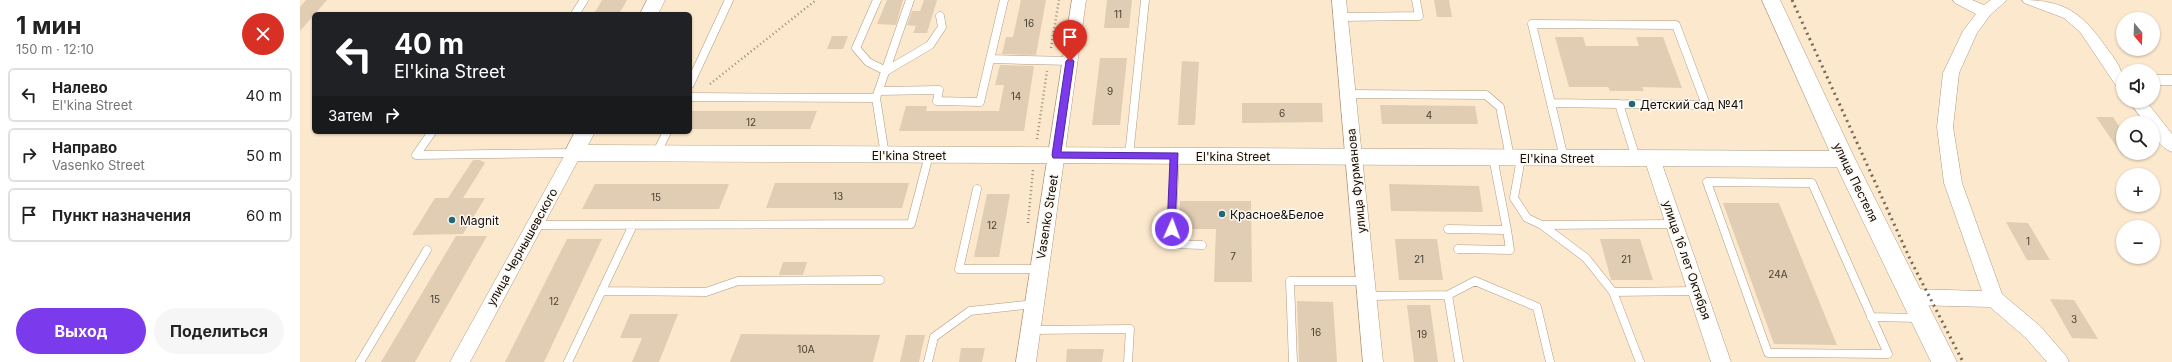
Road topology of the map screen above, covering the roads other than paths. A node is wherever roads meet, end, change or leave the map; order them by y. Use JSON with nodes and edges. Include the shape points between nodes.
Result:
{"nodes":[{"id":1,"x":584,"y":0,"type":"edge"},
{"id":2,"x":656,"y":0,"type":"edge"},
{"id":3,"x":730,"y":0,"type":"edge"},
{"id":4,"x":877,"y":0,"type":"edge"},
{"id":5,"x":910,"y":0,"type":"edge"},
{"id":6,"x":1004,"y":0,"type":"edge"},
{"id":7,"x":1079,"y":0,"type":"edge"},
{"id":8,"x":1145,"y":0,"type":"edge"},
{"id":9,"x":1339,"y":0,"type":"edge"},
{"id":10,"x":1416,"y":0,"type":"edge"},
{"id":11,"x":1771,"y":0,"type":"edge"},
{"id":12,"x":1960,"y":0,"type":"edge"},
{"id":13,"x":2000,"y":0,"type":"edge"},
{"id":14,"x":2029,"y":0,"type":"edge"},
{"id":15,"x":576,"y":12,"type":"edge"},
{"id":16,"x":650,"y":12,"type":"edge"},
{"id":17,"x":1985,"y":12,"type":"junction"},
{"id":18,"x":940,"y":16,"type":"dead end"},
{"id":19,"x":1341,"y":17,"type":"junction"},
{"id":20,"x":990,"y":59,"type":"junction"},
{"id":21,"x":1070,"y":61,"type":"junction"},
{"id":22,"x":886,"y":71,"type":"junction"},
{"id":23,"x":2116,"y":72,"type":"edge"},
{"id":24,"x":692,"y":80,"type":"edge"},
{"id":25,"x":2160,"y":80,"type":"edge"},
{"id":26,"x":2172,"y":80,"type":"edge"},
{"id":27,"x":878,"y":94,"type":"junction"},
{"id":28,"x":1348,"y":94,"type":"junction"},
{"id":29,"x":692,"y":97,"type":"edge"},
{"id":30,"x":1552,"y":103,"type":"junction"},
{"id":31,"x":1619,"y":104,"type":"junction"},
{"id":32,"x":2142,"y":108,"type":"edge"},
{"id":33,"x":431,"y":134,"type":"edge"},
{"id":34,"x":584,"y":134,"type":"edge"},
{"id":35,"x":666,"y":134,"type":"edge"},
{"id":36,"x":2172,"y":146,"type":"edge"},
{"id":37,"x":574,"y":153,"type":"junction"},
{"id":38,"x":656,"y":154,"type":"junction"},
{"id":39,"x":885,"y":155,"type":"junction"},
{"id":40,"x":929,"y":155,"type":"junction"},
{"id":41,"x":1056,"y":155,"type":"junction"},
{"id":42,"x":1129,"y":156,"type":"junction"},
{"id":43,"x":1175,"y":156,"type":"junction"},
{"id":44,"x":1353,"y":157,"type":"junction"},
{"id":45,"x":1508,"y":157,"type":"junction"},
{"id":46,"x":1564,"y":158,"type":"junction"},
{"id":47,"x":1644,"y":158,"type":"junction"},
{"id":48,"x":1844,"y":159,"type":"junction"},
{"id":49,"x":977,"y":189,"type":"dead end"},
{"id":50,"x":1675,"y":224,"type":"junction"},
{"id":51,"x":534,"y":225,"type":"junction"},
{"id":52,"x":633,"y":225,"type":"junction"},
{"id":53,"x":1542,"y":225,"type":"junction"},
{"id":54,"x":1448,"y":229,"type":"dead end"},
{"id":55,"x":1507,"y":230,"type":"junction"},
{"id":56,"x":1202,"y":245,"type":"dead end"},
{"id":57,"x":1458,"y":249,"type":"dead end"},
{"id":58,"x":427,"y":250,"type":"dead end"},
{"id":59,"x":1039,"y":269,"type":"junction"},
{"id":60,"x":880,"y":280,"type":"dead end"},
{"id":61,"x":1366,"y":288,"type":"junction"},
{"id":62,"x":1697,"y":290,"type":"junction"},
{"id":63,"x":602,"y":291,"type":"junction"},
{"id":64,"x":1613,"y":292,"type":"junction"},
{"id":65,"x":1448,"y":295,"type":"junction"},
{"id":66,"x":1912,"y":297,"type":"junction"},
{"id":67,"x":1994,"y":299,"type":"junction"},
{"id":68,"x":1034,"y":304,"type":"junction"},
{"id":69,"x":1871,"y":317,"type":"junction"},
{"id":70,"x":1922,"y":318,"type":"junction"},
{"id":71,"x":1030,"y":330,"type":"junction"},
{"id":72,"x":360,"y":362,"type":"edge"},
{"id":73,"x":460,"y":362,"type":"edge"},
{"id":74,"x":568,"y":362,"type":"edge"},
{"id":75,"x":928,"y":362,"type":"edge"},
{"id":76,"x":1026,"y":362,"type":"edge"},
{"id":77,"x":1128,"y":362,"type":"edge"},
{"id":78,"x":1293,"y":362,"type":"edge"},
{"id":79,"x":1373,"y":362,"type":"edge"},
{"id":80,"x":1459,"y":362,"type":"edge"},
{"id":81,"x":1550,"y":362,"type":"edge"},
{"id":82,"x":1640,"y":362,"type":"edge"},
{"id":83,"x":1722,"y":362,"type":"edge"},
{"id":84,"x":1944,"y":362,"type":"edge"},
{"id":85,"x":2058,"y":362,"type":"edge"}],
"edges":[{"from":1,"to":15,"type":"lane"},
{"from":2,"to":16,"type":"street"},
{"from":3,"to":24,"type":"lane"},
{"from":4,"to":22,"type":"lane","via":[[856,48],[868,62]]},
{"from":5,"to":22,"type":"lane"},
{"from":6,"to":20,"type":"lane"},
{"from":7,"to":21,"type":"street","name":"Vasenko Street"},
{"from":8,"to":42,"type":"lane"},
{"from":9,"to":19,"type":"street","name":"улица Фурманова"},
{"from":10,"to":19,"type":"lane","via":[[1418,16]]},
{"from":11,"to":48,"type":"main road","name":"улица Пестеля"},
{"from":12,"to":17,"type":"street"},
{"from":13,"to":17,"type":"street"},
{"from":14,"to":23,"type":"street","via":[[2069,15],[2085,28]]},
{"from":17,"to":67,"type":"street","via":[[1970,31],[1951,73],[1945,127],[1953,183]]},
{"from":18,"to":22,"type":"lane","via":[[942,27],[930,45]]},
{"from":19,"to":28,"type":"street","name":"улица Фурманова"},
{"from":20,"to":21,"type":"lane"},
{"from":20,"to":27,"type":"lane","via":[[980,102],[937,101],[939,90]]},
{"from":21,"to":41,"type":"street","name":"Vasenko Street"},
{"from":22,"to":27,"type":"lane"},
{"from":25,"to":26,"type":"street"},
{"from":27,"to":29,"type":"lane"},
{"from":27,"to":39,"type":"lane"},
{"from":28,"to":44,"type":"street","name":"улица Фурманова"},
{"from":28,"to":45,"type":"lane","via":[[1486,95],[1500,107]]},
{"from":30,"to":31,"type":"lane"},
{"from":30,"to":31,"type":"lane","via":[[1532,24],[1676,25],[1706,105]]},
{"from":30,"to":46,"type":"lane"},
{"from":31,"to":47,"type":"lane"},
{"from":32,"to":36,"type":"street"},
{"from":33,"to":37,"type":"lane","via":[[416,155]]},
{"from":34,"to":37,"type":"street","name":"улица Чернышевского"},
{"from":35,"to":38,"type":"lane"},
{"from":37,"to":38,"type":"street","name":"El'kina Street"},
{"from":37,"to":51,"type":"street","name":"улица Чернышевского"},
{"from":38,"to":39,"type":"street","name":"El'kina Street"},
{"from":39,"to":40,"type":"street","name":"El'kina Street"},
{"from":40,"to":41,"type":"street","name":"El'kina Street"},
{"from":40,"to":52,"type":"lane","via":[[911,224]]},
{"from":41,"to":42,"type":"street","name":"El'kina Street"},
{"from":41,"to":59,"type":"street","name":"Vasenko Street"},
{"from":42,"to":43,"type":"street","name":"El'kina Street"},
{"from":43,"to":44,"type":"street","name":"El'kina Street"},
{"from":43,"to":56,"type":"lane","via":[[1171,244]]},
{"from":44,"to":45,"type":"street","name":"El'kina Street"},
{"from":44,"to":61,"type":"street","name":"улица Фурманова"},
{"from":45,"to":46,"type":"street","name":"El'kina Street"},
{"from":45,"to":53,"type":"lane","via":[[1514,198],[1527,218]]},
{"from":45,"to":55,"type":"lane"},
{"from":46,"to":47,"type":"street","name":"El'kina Street"},
{"from":47,"to":48,"type":"street","name":"El'kina Street"},
{"from":47,"to":50,"type":"street","name":"улица 16 лет Октября"},
{"from":48,"to":66,"type":"main road","name":"улица Пестеля"},
{"from":49,"to":59,"type":"lane","via":[[959,269]]},
{"from":50,"to":53,"type":"lane"},
{"from":50,"to":62,"type":"street","name":"улица 16 лет Октября"},
{"from":51,"to":52,"type":"lane"},
{"from":51,"to":73,"type":"street","name":"улица Чернышевского"},
{"from":52,"to":63,"type":"lane"},
{"from":53,"to":64,"type":"lane","via":[[1586,258]]},
{"from":54,"to":55,"type":"lane"},
{"from":55,"to":57,"type":"lane","via":[[1510,250]]},
{"from":58,"to":72,"type":"lane"},
{"from":59,"to":68,"type":"street","name":"Vasenko Street"},
{"from":60,"to":63,"type":"lane","via":[[738,281],[706,292]]},
{"from":61,"to":65,"type":"lane"},
{"from":61,"to":78,"type":"lane","via":[[1290,281]]},
{"from":61,"to":79,"type":"street","name":"улица Фурманова"},
{"from":62,"to":64,"type":"lane"},
{"from":62,"to":83,"type":"street","name":"улица 16 лет Октября"},
{"from":63,"to":74,"type":"lane"},
{"from":64,"to":82,"type":"lane"},
{"from":65,"to":80,"type":"lane"},
{"from":65,"to":81,"type":"lane","via":[[1475,281],[1537,307]]},
{"from":66,"to":67,"type":"street"},
{"from":66,"to":70,"type":"main road","name":"улица Пестеля"},
{"from":67,"to":85,"type":"street","via":[[2033,332]]},
{"from":68,"to":71,"type":"street","name":"Vasenko Street"},
{"from":68,"to":75,"type":"lane","via":[[970,311],[934,337]]},
{"from":69,"to":69,"type":"lane","via":[[1888,354],[1768,353],[1707,182],[1812,183]]},
{"from":69,"to":70,"type":"lane"},
{"from":70,"to":84,"type":"main road","name":"улица Пестеля"},
{"from":71,"to":76,"type":"street","name":"Vasenko Street"},
{"from":71,"to":77,"type":"lane","via":[[1130,329]]}]}
